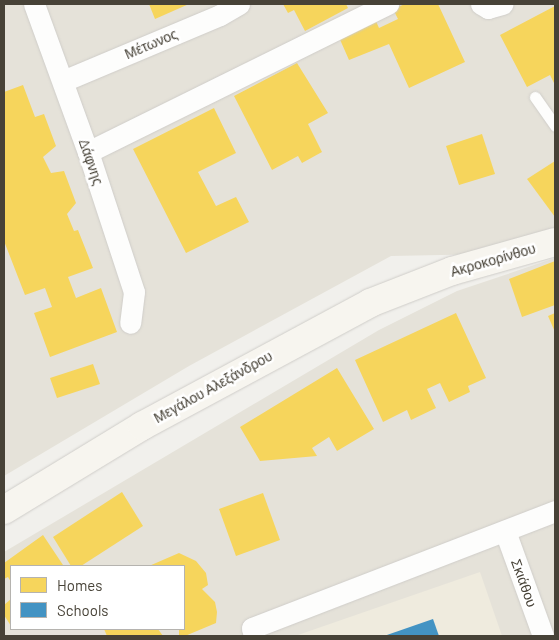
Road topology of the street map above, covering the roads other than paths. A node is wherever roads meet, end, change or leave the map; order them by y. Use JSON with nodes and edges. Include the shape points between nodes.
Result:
{"nodes":[{"id":1,"x":34,"y":4,"type":"edge"},
{"id":2,"x":239,"y":4,"type":"edge"},
{"id":3,"x":388,"y":4,"type":"edge"},
{"id":4,"x":62,"y":81,"type":"junction"},
{"id":5,"x":535,"y":97,"type":"dead end"},
{"id":6,"x":555,"y":126,"type":"edge"},
{"id":7,"x":88,"y":152,"type":"junction"},
{"id":8,"x":555,"y":242,"type":"edge"},
{"id":9,"x":430,"y":279,"type":"joint"},
{"id":10,"x":130,"y":323,"type":"dead end"},
{"id":11,"x":4,"y":510,"type":"edge"},
{"id":12,"x":555,"y":511,"type":"edge"},
{"id":13,"x":505,"y":531,"type":"junction"},
{"id":14,"x":253,"y":632,"type":"edge"},
{"id":15,"x":543,"y":636,"type":"edge"}],
"edges":[{"from":1,"to":4,"type":"street","name":"Δάφνης"},
{"from":2,"to":4,"type":"street","name":"Μέτωνος","via":[[220,15]]},
{"from":3,"to":7,"type":"street"},
{"from":4,"to":7,"type":"street","name":"Δάφνης"},
{"from":5,"to":6,"type":"lane"},
{"from":7,"to":10,"type":"street","name":"Δάφνης","via":[[134,292]]},
{"from":8,"to":9,"type":"main road","name":"Ακροκορίνθου"},
{"from":9,"to":11,"type":"main road","name":"Μεγάλου Αλεξάνδρου","via":[[399,289],[330,323],[142,426]]},
{"from":12,"to":13,"type":"street"},
{"from":13,"to":14,"type":"street"},
{"from":13,"to":15,"type":"street","name":"Σκιάθου"}]}
